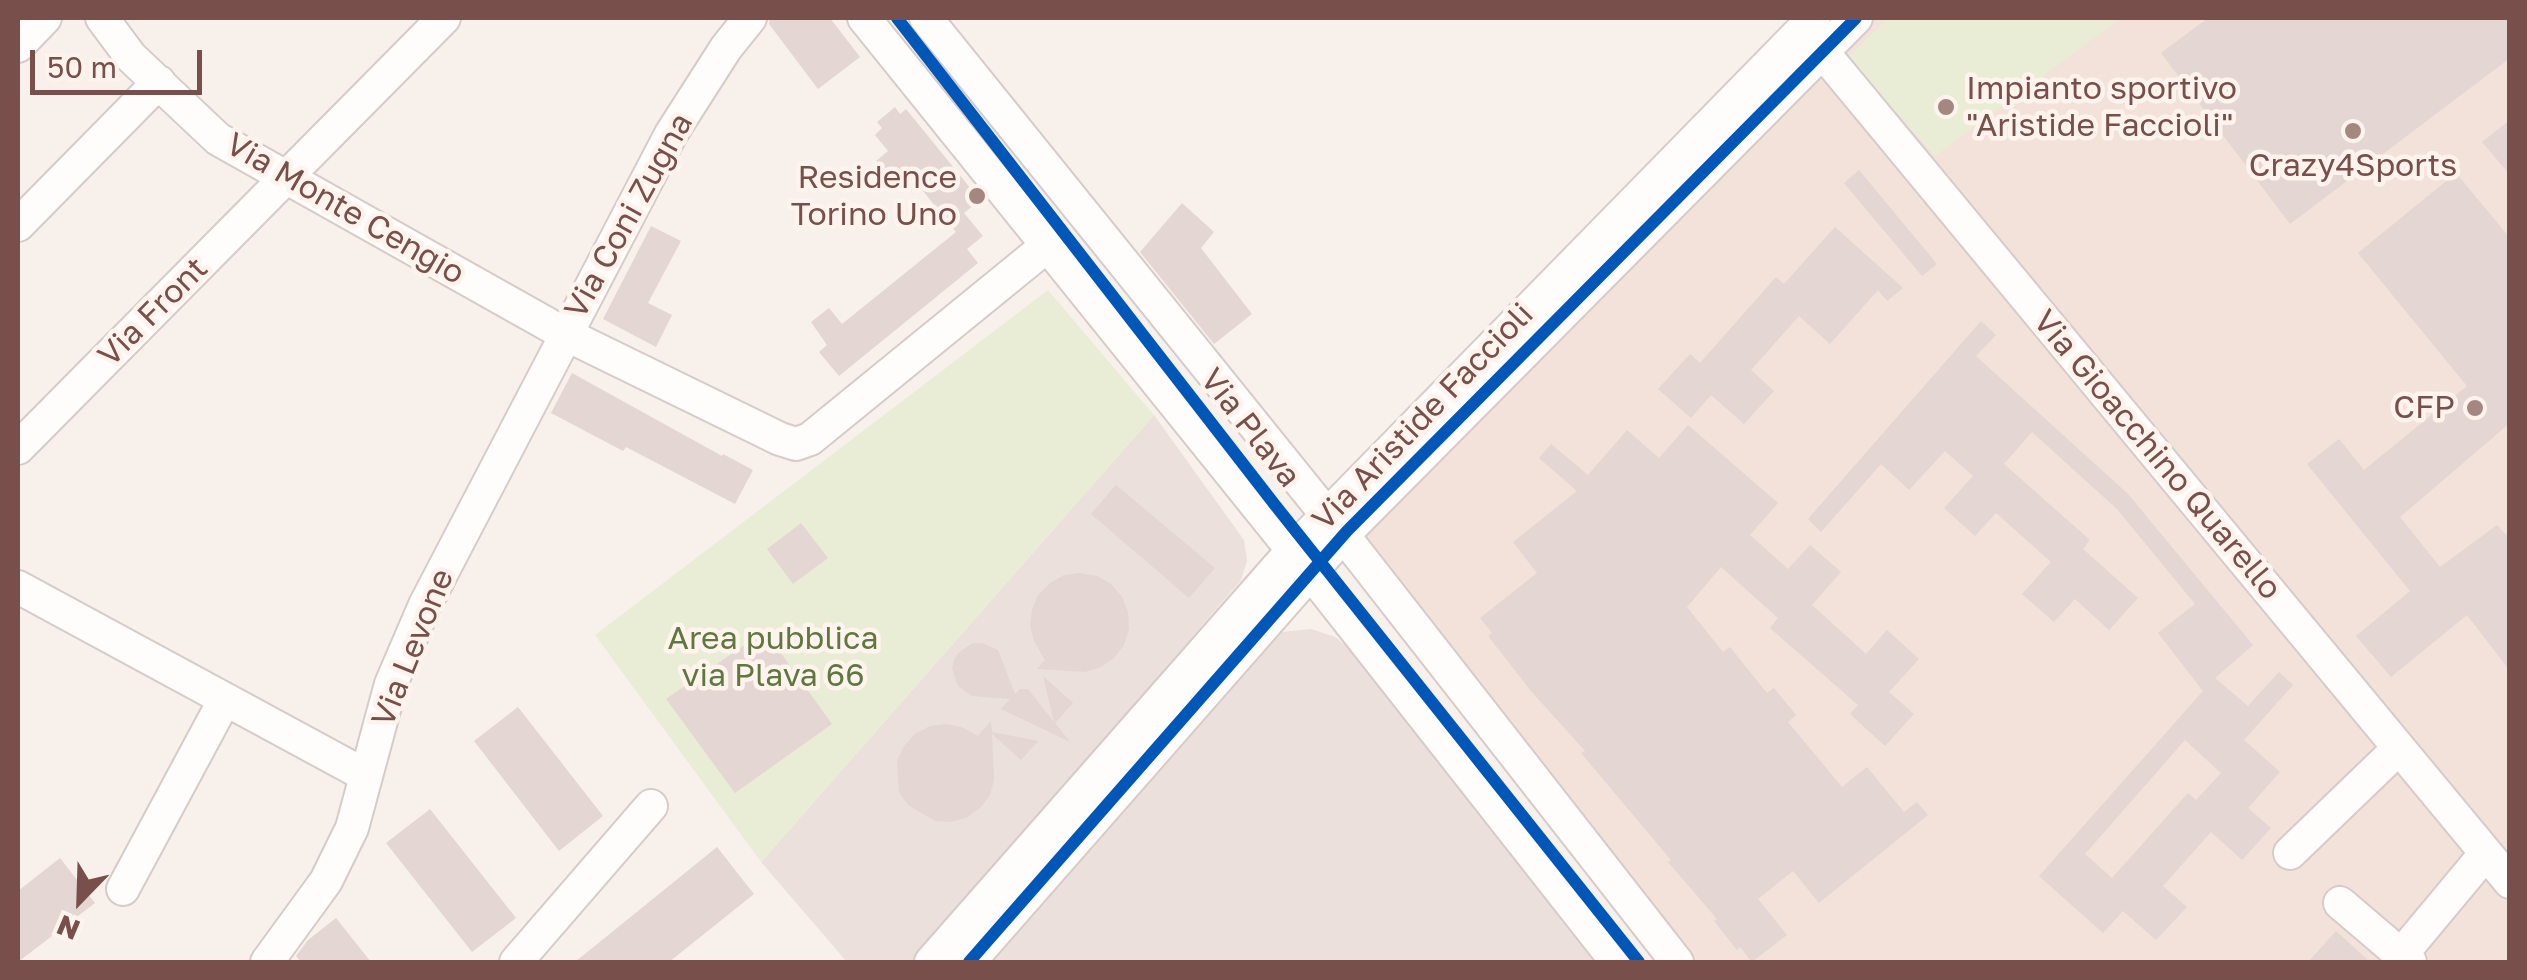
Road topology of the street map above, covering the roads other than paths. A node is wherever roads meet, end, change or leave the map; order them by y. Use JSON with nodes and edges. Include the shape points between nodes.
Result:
{"nodes":[{"id":1,"x":45,"y":18,"type":"edge"},
{"id":2,"x":102,"y":18,"type":"edge"},
{"id":3,"x":444,"y":18,"type":"edge"},
{"id":4,"x":750,"y":18,"type":"edge"},
{"id":5,"x":864,"y":18,"type":"edge"},
{"id":6,"x":926,"y":18,"type":"edge"},
{"id":7,"x":1856,"y":18,"type":"edge"},
{"id":8,"x":1814,"y":32,"type":"edge"},
{"id":9,"x":18,"y":46,"type":"edge"},
{"id":10,"x":159,"y":82,"type":"junction"},
{"id":11,"x":288,"y":176,"type":"junction"},
{"id":12,"x":18,"y":225,"type":"edge"},
{"id":13,"x":1048,"y":245,"type":"junction"},
{"id":14,"x":1120,"y":260,"type":"junction"},
{"id":15,"x":1085,"y":290,"type":"junction"},
{"id":16,"x":565,"y":334,"type":"junction"},
{"id":17,"x":18,"y":448,"type":"edge"},
{"id":18,"x":1335,"y":526,"type":"junction"},
{"id":19,"x":1302,"y":562,"type":"junction"},
{"id":20,"x":18,"y":587,"type":"edge"},
{"id":21,"x":224,"y":700,"type":"junction"},
{"id":22,"x":2399,"y":748,"type":"junction"},
{"id":23,"x":366,"y":775,"type":"junction"},
{"id":24,"x":650,"y":806,"type":"dead end"},
{"id":25,"x":2486,"y":853,"type":"junction"},
{"id":26,"x":2290,"y":854,"type":"dead end"},
{"id":27,"x":2510,"y":882,"type":"edge"},
{"id":28,"x":123,"y":889,"type":"dead end"},
{"id":29,"x":2340,"y":903,"type":"dead end"},
{"id":30,"x":2406,"y":958,"type":"edge"},
{"id":31,"x":267,"y":962,"type":"edge"},
{"id":32,"x":516,"y":962,"type":"edge"},
{"id":33,"x":931,"y":962,"type":"edge"},
{"id":34,"x":969,"y":962,"type":"edge"},
{"id":35,"x":1617,"y":962,"type":"edge"},
{"id":36,"x":1677,"y":962,"type":"edge"}],
"edges":[{"from":1,"to":9,"type":"street"},
{"from":2,"to":10,"type":"street","name":"Via Monte Cengio"},
{"from":3,"to":11,"type":"street","name":"Via Front"},
{"from":4,"to":16,"type":"street","name":"Via Coni Zugna","via":[[670,134]]},
{"from":5,"to":13,"type":"street","name":"Via Plava"},
{"from":6,"to":14,"type":"street","name":"Via Plava"},
{"from":7,"to":8,"type":"street","name":"Via Aristide Faccioli"},
{"from":8,"to":18,"type":"street","name":"Via Aristide Faccioli"},
{"from":8,"to":22,"type":"street","name":"Via Gioacchino Quarello"},
{"from":10,"to":11,"type":"street","name":"Via Monte Cengio","via":[[218,138]]},
{"from":10,"to":12,"type":"street"},
{"from":11,"to":16,"type":"street","name":"Via Monte Cengio"},
{"from":11,"to":17,"type":"street","name":"Via Front"},
{"from":13,"to":15,"type":"street","name":"Via Plava"},
{"from":13,"to":16,"type":"street","name":"Via Coni Zugna","via":[[810,440],[796,444]]},
{"from":14,"to":15,"type":"street"},
{"from":14,"to":18,"type":"street","name":"Via Plava"},
{"from":15,"to":19,"type":"street","name":"Via Plava"},
{"from":16,"to":23,"type":"street","name":"Via Levone","via":[[425,606],[391,684]]},
{"from":18,"to":19,"type":"street","name":"Via Aristide Faccioli"},
{"from":18,"to":36,"type":"street","name":"Via Plava"},
{"from":19,"to":33,"type":"street","name":"Via Aristide Faccioli"},
{"from":19,"to":34,"type":"street","name":"Via Aristide Faccioli"},
{"from":19,"to":35,"type":"street","name":"Via Plava"},
{"from":20,"to":21,"type":"street"},
{"from":21,"to":23,"type":"street"},
{"from":21,"to":28,"type":"street"},
{"from":22,"to":25,"type":"street","name":"Via Gioacchino Quarello"},
{"from":22,"to":26,"type":"street"},
{"from":23,"to":31,"type":"street","name":"Via Levone","via":[[352,828],[326,881]]},
{"from":24,"to":32,"type":"street"},
{"from":25,"to":27,"type":"street","name":"Via Gioacchino Quarello"},
{"from":25,"to":30,"type":"street"},
{"from":29,"to":30,"type":"street"}]}
